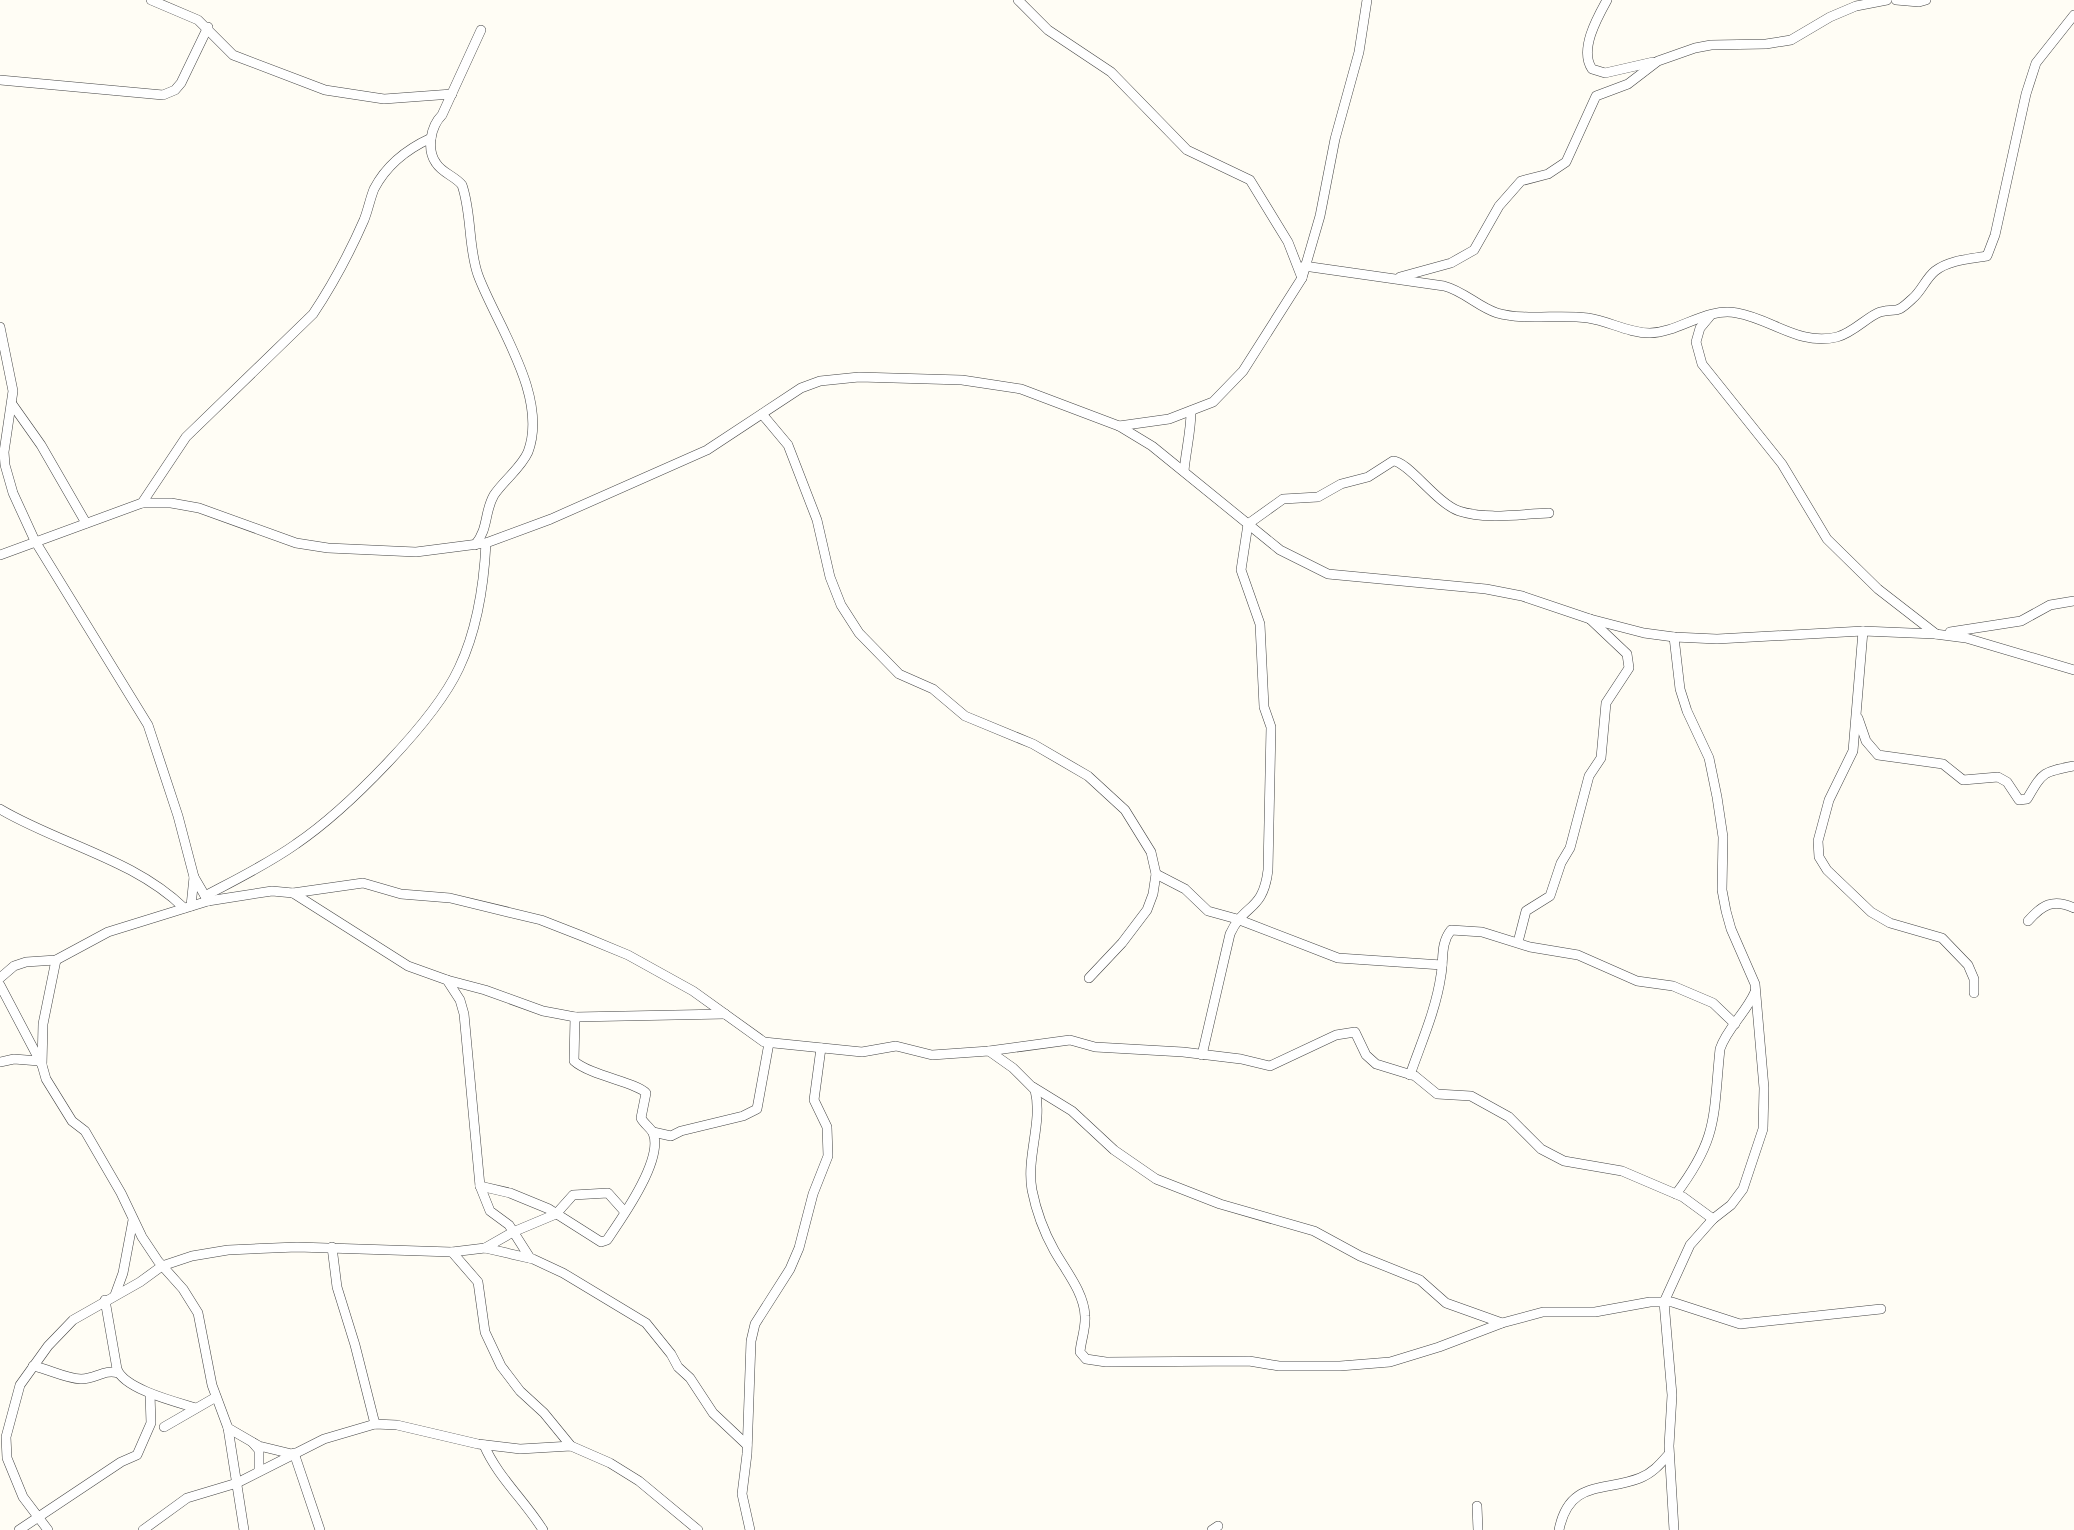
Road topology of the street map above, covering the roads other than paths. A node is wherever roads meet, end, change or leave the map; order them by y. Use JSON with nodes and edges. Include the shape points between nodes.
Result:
{"nodes":[{"id":1,"x":151,"y":0,"type":"edge"},
{"id":2,"x":1018,"y":0,"type":"edge"},
{"id":3,"x":1367,"y":0,"type":"edge"},
{"id":4,"x":1607,"y":0,"type":"edge"},
{"id":5,"x":1887,"y":0,"type":"edge"},
{"id":6,"x":1896,"y":0,"type":"edge"},
{"id":7,"x":1926,"y":0,"type":"edge"},
{"id":8,"x":2074,"y":15,"type":"edge"},
{"id":9,"x":208,"y":27,"type":"junction"},
{"id":10,"x":481,"y":30,"type":"dead end"},
{"id":11,"x":1658,"y":60,"type":"junction"},
{"id":12,"x":0,"y":80,"type":"edge"},
{"id":13,"x":452,"y":94,"type":"junction"},
{"id":14,"x":432,"y":138,"type":"junction"},
{"id":15,"x":1304,"y":266,"type":"junction"},
{"id":16,"x":1302,"y":278,"type":"junction"},
{"id":17,"x":1395,"y":279,"type":"junction"},
{"id":18,"x":1712,"y":314,"type":"junction"},
{"id":19,"x":0,"y":327,"type":"edge"},
{"id":20,"x":12,"y":404,"type":"junction"},
{"id":21,"x":1191,"y":411,"type":"junction"},
{"id":22,"x":762,"y":414,"type":"junction"},
{"id":23,"x":1119,"y":426,"type":"junction"},
{"id":24,"x":1184,"y":471,"type":"junction"},
{"id":25,"x":142,"y":503,"type":"junction"},
{"id":26,"x":1549,"y":513,"type":"dead end"},
{"id":27,"x":86,"y":523,"type":"junction"},
{"id":28,"x":1248,"y":524,"type":"junction"},
{"id":29,"x":35,"y":541,"type":"junction"},
{"id":30,"x":486,"y":543,"type":"junction"},
{"id":31,"x":475,"y":545,"type":"junction"},
{"id":32,"x":0,"y":555,"type":"edge"},
{"id":33,"x":2074,"y":601,"type":"edge"},
{"id":34,"x":1590,"y":619,"type":"junction"},
{"id":35,"x":1863,"y":631,"type":"junction"},
{"id":36,"x":1935,"y":634,"type":"junction"},
{"id":37,"x":1674,"y":637,"type":"junction"},
{"id":38,"x":2074,"y":670,"type":"edge"},
{"id":39,"x":1857,"y":714,"type":"junction"},
{"id":40,"x":2074,"y":766,"type":"edge"},
{"id":41,"x":0,"y":808,"type":"edge"},
{"id":42,"x":1156,"y":874,"type":"junction"},
{"id":43,"x":194,"y":877,"type":"junction"},
{"id":44,"x":293,"y":893,"type":"junction"},
{"id":45,"x":206,"y":898,"type":"junction"},
{"id":46,"x":187,"y":907,"type":"junction"},
{"id":47,"x":2074,"y":908,"type":"edge"},
{"id":48,"x":1237,"y":919,"type":"junction"},
{"id":49,"x":2028,"y":921,"type":"dead end"},
{"id":50,"x":1518,"y":942,"type":"junction"},
{"id":51,"x":56,"y":960,"type":"junction"},
{"id":52,"x":1442,"y":965,"type":"junction"},
{"id":53,"x":0,"y":978,"type":"edge"},
{"id":54,"x":1089,"y":978,"type":"dead end"},
{"id":55,"x":447,"y":980,"type":"junction"},
{"id":56,"x":0,"y":985,"type":"edge"},
{"id":57,"x":467,"y":985,"type":"junction"},
{"id":58,"x":1756,"y":990,"type":"junction"},
{"id":59,"x":1974,"y":993,"type":"dead end"},
{"id":60,"x":460,"y":1000,"type":"junction"},
{"id":61,"x":725,"y":1014,"type":"junction"},
{"id":62,"x":575,"y":1017,"type":"junction"},
{"id":63,"x":1735,"y":1024,"type":"junction"},
{"id":64,"x":770,"y":1043,"type":"junction"},
{"id":65,"x":821,"y":1048,"type":"junction"},
{"id":66,"x":989,"y":1051,"type":"junction"},
{"id":67,"x":1202,"y":1055,"type":"junction"},
{"id":68,"x":0,"y":1062,"type":"edge"},
{"id":69,"x":40,"y":1063,"type":"junction"},
{"id":70,"x":1410,"y":1075,"type":"junction"},
{"id":71,"x":1033,"y":1087,"type":"junction"},
{"id":72,"x":653,"y":1132,"type":"junction"},
{"id":73,"x":480,"y":1186,"type":"junction"},
{"id":74,"x":1676,"y":1194,"type":"junction"},
{"id":75,"x":624,"y":1211,"type":"junction"},
{"id":76,"x":556,"y":1214,"type":"junction"},
{"id":77,"x":1713,"y":1219,"type":"junction"},
{"id":78,"x":133,"y":1220,"type":"junction"},
{"id":79,"x":513,"y":1232,"type":"junction"},
{"id":80,"x":332,"y":1247,"type":"junction"},
{"id":81,"x":485,"y":1248,"type":"junction"},
{"id":82,"x":452,"y":1252,"type":"junction"},
{"id":83,"x":530,"y":1258,"type":"junction"},
{"id":84,"x":162,"y":1266,"type":"junction"},
{"id":85,"x":115,"y":1295,"type":"junction"},
{"id":86,"x":105,"y":1300,"type":"junction"},
{"id":87,"x":1664,"y":1302,"type":"junction"},
{"id":88,"x":1881,"y":1309,"type":"dead end"},
{"id":89,"x":1502,"y":1323,"type":"junction"},
{"id":90,"x":33,"y":1366,"type":"junction"},
{"id":91,"x":118,"y":1373,"type":"junction"},
{"id":92,"x":150,"y":1394,"type":"junction"},
{"id":93,"x":216,"y":1397,"type":"junction"},
{"id":94,"x":196,"y":1408,"type":"junction"},
{"id":95,"x":375,"y":1425,"type":"junction"},
{"id":96,"x":164,"y":1426,"type":"dead end"},
{"id":97,"x":228,"y":1428,"type":"junction"},
{"id":98,"x":3,"y":1441,"type":"edge"},
{"id":99,"x":253,"y":1443,"type":"junction"},
{"id":100,"x":484,"y":1445,"type":"junction"},
{"id":101,"x":747,"y":1445,"type":"junction"},
{"id":102,"x":571,"y":1446,"type":"junction"},
{"id":103,"x":293,"y":1454,"type":"junction"},
{"id":104,"x":1670,"y":1454,"type":"junction"},
{"id":105,"x":259,"y":1471,"type":"junction"},
{"id":106,"x":237,"y":1482,"type":"junction"},
{"id":107,"x":1477,"y":1506,"type":"dead end"},
{"id":108,"x":37,"y":1519,"type":"junction"},
{"id":109,"x":20,"y":1530,"type":"edge"},
{"id":110,"x":48,"y":1530,"type":"edge"},
{"id":111,"x":143,"y":1530,"type":"edge"},
{"id":112,"x":244,"y":1530,"type":"edge"},
{"id":113,"x":320,"y":1530,"type":"edge"},
{"id":114,"x":543,"y":1530,"type":"edge"},
{"id":115,"x":698,"y":1530,"type":"edge"},
{"id":116,"x":750,"y":1530,"type":"edge"},
{"id":117,"x":1478,"y":1530,"type":"edge"},
{"id":118,"x":1559,"y":1530,"type":"edge"},
{"id":119,"x":1674,"y":1530,"type":"edge"}],
"edges":[{"from":1,"to":9,"type":"street","via":[[189,14]]},
{"from":2,"to":16,"type":"street","via":[[1048,30],[1111,72],[1187,150],[1250,180],[1288,242]]},
{"from":3,"to":15,"type":"street","via":[[1359,52],[1335,139],[1320,216]]},
{"from":4,"to":11,"type":"street","via":[[1588,48],[1586,58],[1592,69],[1605,73]]},
{"from":5,"to":11,"type":"street","via":[[1856,6],[1791,40],[1711,45]]},
{"from":6,"to":7,"type":"street"},
{"from":8,"to":18,"type":"street","via":[[2036,63],[1987,256],[1959,260],[1934,271],[1915,297],[1898,311],[1880,312],[1839,337],[1806,338],[1737,313]]},
{"from":9,"to":12,"type":"street","via":[[181,83],[163,95]]},
{"from":9,"to":13,"type":"street","via":[[233,55],[325,90],[384,99]]},
{"from":10,"to":13,"type":"street"},
{"from":11,"to":17,"type":"street","via":[[1628,84],[1596,96],[1566,162],[1548,174],[1521,181],[1499,206],[1474,250],[1451,263]]},
{"from":13,"to":14,"type":"street","via":[[435,121]]},
{"from":14,"to":25,"type":"street","via":[[409,148],[375,187],[365,218],[314,314],[186,437]]},
{"from":14,"to":31,"type":"street","via":[[435,163],[462,185],[477,273],[512,342],[531,413],[532,438],[527,453],[494,495],[484,534]]},
{"from":15,"to":16,"type":"street"},
{"from":15,"to":17,"type":"street"},
{"from":16,"to":21,"type":"street","via":[[1243,371],[1214,402]]},
{"from":17,"to":18,"type":"street","via":[[1454,289],[1496,312],[1585,318],[1636,331],[1669,330]]},
{"from":18,"to":36,"type":"street","via":[[1695,342],[1702,364],[1782,464],[1827,539],[1878,589]]},
{"from":19,"to":20,"type":"street","via":[[9,364]]},
{"from":20,"to":27,"type":"street"},
{"from":20,"to":29,"type":"street","via":[[5,430],[5,465]]},
{"from":21,"to":23,"type":"street","via":[[1169,419]]},
{"from":21,"to":24,"type":"street"},
{"from":22,"to":23,"type":"street","via":[[801,388],[820,381],[871,377],[1021,389]]},
{"from":22,"to":30,"type":"street","via":[[707,450],[551,519]]},
{"from":22,"to":42,"type":"street","via":[[788,446],[817,520],[830,577],[841,605],[859,633],[899,674],[933,689],[960,713],[1033,744],[1104,788],[1125,810],[1151,852]]},
{"from":23,"to":24,"type":"street"},
{"from":24,"to":28,"type":"street"},
{"from":25,"to":27,"type":"street"},
{"from":25,"to":31,"type":"street","via":[[199,508],[296,543],[328,548],[416,552]]},
{"from":26,"to":28,"type":"street","via":[[1490,515],[1458,510],[1424,486],[1405,464],[1393,460],[1368,477],[1341,484],[1318,497],[1283,499]]},
{"from":27,"to":29,"type":"street"},
{"from":28,"to":34,"type":"street","via":[[1280,550],[1329,574],[1485,589],[1521,596]]},
{"from":28,"to":48,"type":"street","via":[[1241,570],[1260,624],[1264,707],[1271,727],[1268,870],[1258,904]]},
{"from":29,"to":32,"type":"street"},
{"from":29,"to":43,"type":"street","via":[[148,725]]},
{"from":30,"to":31,"type":"street"},
{"from":30,"to":45,"type":"street","via":[[480,600],[470,634],[459,668],[434,708],[404,744],[320,826]]},
{"from":33,"to":36,"type":"street","via":[[2050,605],[2021,621],[2001,626]]},
{"from":34,"to":37,"type":"street"},
{"from":34,"to":50,"type":"street","via":[[1627,654],[1629,668],[1606,703],[1601,758],[1589,776],[1570,848],[1550,896],[1526,911]]},
{"from":35,"to":36,"type":"street"},
{"from":35,"to":37,"type":"street","via":[[1717,639]]},
{"from":35,"to":39,"type":"street"},
{"from":36,"to":38,"type":"street","via":[[1966,638]]},
{"from":37,"to":58,"type":"street","via":[[1680,689],[1709,758],[1717,797],[1726,911]]},
{"from":39,"to":40,"type":"street","via":[[1866,741],[1878,755],[1943,764],[1962,780],[1998,777],[2007,782],[2019,800],[2027,799],[2032,786],[2043,775]]},
{"from":39,"to":59,"type":"street","via":[[1853,751],[1829,800],[1818,841],[1819,857],[1827,870],[1871,912],[1890,923],[1932,934],[1948,944],[1968,965]]},
{"from":41,"to":46,"type":"street","via":[[63,841],[105,857]]},
{"from":42,"to":48,"type":"street","via":[[1185,889],[1208,911]]},
{"from":42,"to":54,"type":"street","via":[[1153,894],[1140,920]]},
{"from":43,"to":45,"type":"street"},
{"from":43,"to":46,"type":"street"},
{"from":44,"to":45,"type":"street","via":[[272,891]]},
{"from":44,"to":55,"type":"street","via":[[408,966]]},
{"from":44,"to":61,"type":"street","via":[[363,883],[401,894],[450,898],[541,920],[653,968]]},
{"from":45,"to":46,"type":"street"},
{"from":46,"to":51,"type":"street","via":[[108,932]]},
{"from":47,"to":49,"type":"street","via":[[2058,902],[2046,904]]},
{"from":48,"to":52,"type":"street","via":[[1338,958]]},
{"from":48,"to":67,"type":"street","via":[[1226,947]]},
{"from":50,"to":52,"type":"street","via":[[1482,932],[1451,930],[1443,948]]},
{"from":50,"to":63,"type":"street","via":[[1578,955],[1637,981],[1673,986],[1713,1004]]},
{"from":51,"to":53,"type":"street","via":[[20,964]]},
{"from":51,"to":69,"type":"street","via":[[43,1024]]},
{"from":52,"to":70,"type":"street","via":[[1434,1006]]},
{"from":55,"to":57,"type":"street"},
{"from":55,"to":60,"type":"street"},
{"from":56,"to":69,"type":"street"},
{"from":57,"to":60,"type":"street"},
{"from":57,"to":62,"type":"street","via":[[543,1011]]},
{"from":58,"to":63,"type":"street"},
{"from":58,"to":77,"type":"street","via":[[1764,1088],[1763,1129],[1743,1189]]},
{"from":60,"to":73,"type":"street"},
{"from":61,"to":62,"type":"street"},
{"from":61,"to":64,"type":"street","via":[[756,1038]]},
{"from":62,"to":72,"type":"street","via":[[574,1061],[644,1091],[642,1118]]},
{"from":63,"to":74,"type":"street","via":[[1720,1049],[1717,1102],[1707,1146]]},
{"from":64,"to":65,"type":"street"},
{"from":64,"to":72,"type":"street","via":[[757,1109],[671,1136]]},
{"from":65,"to":66,"type":"street","via":[[862,1052],[896,1046],[939,1055]]},
{"from":65,"to":101,"type":"street","via":[[814,1100],[827,1127],[828,1156],[799,1248],[752,1332]]},
{"from":66,"to":67,"type":"street","via":[[1070,1040],[1095,1047]]},
{"from":66,"to":71,"type":"street"},
{"from":67,"to":70,"type":"street","via":[[1270,1066],[1336,1035],[1355,1032],[1370,1060],[1388,1070]]},
{"from":68,"to":69,"type":"street","via":[[14,1059]]},
{"from":69,"to":78,"type":"street","via":[[48,1084],[72,1121],[85,1131]]},
{"from":70,"to":74,"type":"street","via":[[1437,1094],[1471,1096],[1509,1116],[1533,1142],[1564,1161],[1622,1171]]},
{"from":71,"to":89,"type":"street","via":[[1072,1111],[1114,1150],[1156,1179],[1220,1204],[1314,1231],[1360,1256],[1420,1280],[1446,1303]]},
{"from":71,"to":89,"type":"street","via":[[1036,1110],[1029,1167],[1032,1193],[1054,1250],[1083,1307],[1080,1352],[1086,1359],[1250,1361],[1279,1366],[1390,1362]]},
{"from":72,"to":75,"type":"street","via":[[649,1172]]},
{"from":73,"to":76,"type":"street","via":[[517,1196]]},
{"from":73,"to":79,"type":"street","via":[[490,1211]]},
{"from":74,"to":77,"type":"street"},
{"from":75,"to":76,"type":"street","via":[[608,1193],[593,1192],[573,1195]]},
{"from":75,"to":76,"type":"street","via":[[607,1240],[601,1242]]},
{"from":76,"to":79,"type":"street"},
{"from":77,"to":87,"type":"street","via":[[1690,1245]]},
{"from":78,"to":84,"type":"street"},
{"from":78,"to":85,"type":"street"},
{"from":79,"to":81,"type":"street"},
{"from":79,"to":83,"type":"street"},
{"from":80,"to":82,"type":"street"},
{"from":80,"to":84,"type":"street","via":[[228,1250]]},
{"from":80,"to":95,"type":"street","via":[[337,1287]]},
{"from":81,"to":82,"type":"street"},
{"from":81,"to":83,"type":"street"},
{"from":82,"to":102,"type":"street","via":[[478,1282],[485,1332],[501,1366]]},
{"from":83,"to":101,"type":"street","via":[[563,1273],[646,1323],[713,1413]]},
{"from":84,"to":85,"type":"street"},
{"from":84,"to":93,"type":"street","via":[[198,1313]]},
{"from":85,"to":86,"type":"street"},
{"from":86,"to":90,"type":"street","via":[[73,1320]]},
{"from":86,"to":91,"type":"street"},
{"from":87,"to":88,"type":"street","via":[[1740,1324]]},
{"from":87,"to":89,"type":"street","via":[[1595,1312],[1543,1312]]},
{"from":87,"to":104,"type":"street","via":[[1672,1395]]},
{"from":90,"to":91,"type":"street","via":[[77,1379],[94,1378],[107,1371]]},
{"from":90,"to":98,"type":"street","via":[[20,1385]]},
{"from":91,"to":92,"type":"street"},
{"from":92,"to":94,"type":"street"},
{"from":92,"to":108,"type":"street","via":[[151,1423],[137,1455]]},
{"from":93,"to":94,"type":"street"},
{"from":93,"to":97,"type":"street"},
{"from":94,"to":96,"type":"street"},
{"from":95,"to":100,"type":"street","via":[[397,1425]]},
{"from":95,"to":103,"type":"street","via":[[332,1436]]},
{"from":97,"to":99,"type":"street"},
{"from":97,"to":106,"type":"street"},
{"from":98,"to":108,"type":"street","via":[[15,1480]]},
{"from":99,"to":103,"type":"street"},
{"from":99,"to":105,"type":"street","via":[[259,1450]]},
{"from":100,"to":102,"type":"street","via":[[520,1449]]},
{"from":100,"to":114,"type":"street"},
{"from":101,"to":116,"type":"street","via":[[742,1494]]},
{"from":102,"to":115,"type":"street","via":[[639,1481]]},
{"from":103,"to":105,"type":"street"},
{"from":103,"to":113,"type":"street"},
{"from":104,"to":118,"type":"street","via":[[1641,1478],[1586,1490],[1574,1499]]},
{"from":104,"to":119,"type":"street"},
{"from":105,"to":106,"type":"street"},
{"from":106,"to":111,"type":"street","via":[[187,1498]]},
{"from":106,"to":112,"type":"street"},
{"from":107,"to":117,"type":"street"},
{"from":108,"to":109,"type":"street"},
{"from":108,"to":110,"type":"street"}]}
